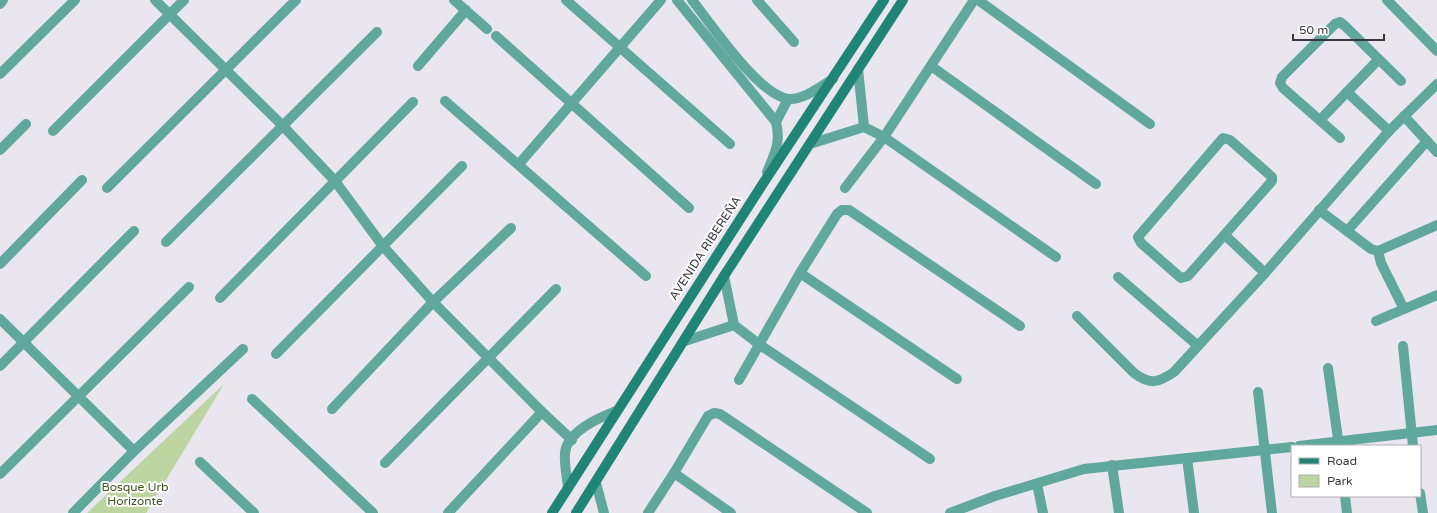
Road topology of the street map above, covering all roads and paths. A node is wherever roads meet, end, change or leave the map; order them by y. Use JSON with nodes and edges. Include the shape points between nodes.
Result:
{"nodes":[{"id":1,"x":3,"y":0,"type":"edge"},
{"id":2,"x":75,"y":0,"type":"edge"},
{"id":3,"x":155,"y":0,"type":"edge"},
{"id":4,"x":184,"y":0,"type":"edge"},
{"id":5,"x":296,"y":0,"type":"edge"},
{"id":6,"x":454,"y":0,"type":"edge"},
{"id":7,"x":566,"y":0,"type":"edge"},
{"id":8,"x":661,"y":0,"type":"edge"},
{"id":9,"x":677,"y":0,"type":"edge"},
{"id":10,"x":692,"y":0,"type":"edge"},
{"id":11,"x":884,"y":0,"type":"edge"},
{"id":12,"x":903,"y":0,"type":"edge"},
{"id":13,"x":974,"y":0,"type":"edge"},
{"id":14,"x":978,"y":0,"type":"edge"},
{"id":15,"x":1388,"y":0,"type":"edge"},
{"id":16,"x":758,"y":1,"type":"edge"},
{"id":17,"x":0,"y":4,"type":"edge"},
{"id":18,"x":466,"y":10,"type":"junction"},
{"id":19,"x":170,"y":14,"type":"junction"},
{"id":20,"x":487,"y":29,"type":"dead end"},
{"id":21,"x":377,"y":32,"type":"dead end"},
{"id":22,"x":496,"y":36,"type":"dead end"},
{"id":23,"x":794,"y":42,"type":"dead end"},
{"id":24,"x":621,"y":47,"type":"junction"},
{"id":25,"x":1437,"y":51,"type":"edge"},
{"id":26,"x":1378,"y":60,"type":"junction"},
{"id":27,"x":418,"y":66,"type":"dead end"},
{"id":28,"x":931,"y":66,"type":"junction"},
{"id":29,"x":858,"y":69,"type":"junction"},
{"id":30,"x":225,"y":70,"type":"junction"},
{"id":31,"x":0,"y":74,"type":"edge"},
{"id":32,"x":833,"y":79,"type":"junction"},
{"id":33,"x":1401,"y":81,"type":"dead end"},
{"id":34,"x":1437,"y":84,"type":"edge"},
{"id":35,"x":1347,"y":92,"type":"junction"},
{"id":36,"x":788,"y":99,"type":"junction"},
{"id":37,"x":445,"y":101,"type":"dead end"},
{"id":38,"x":413,"y":102,"type":"dead end"},
{"id":39,"x":570,"y":103,"type":"junction"},
{"id":40,"x":1404,"y":116,"type":"junction"},
{"id":41,"x":1320,"y":120,"type":"junction"},
{"id":42,"x":776,"y":122,"type":"junction"},
{"id":43,"x":26,"y":124,"type":"dead end"},
{"id":44,"x":1150,"y":124,"type":"dead end"},
{"id":45,"x":282,"y":125,"type":"junction"},
{"id":46,"x":864,"y":127,"type":"junction"},
{"id":47,"x":53,"y":131,"type":"dead end"},
{"id":48,"x":1388,"y":131,"type":"junction"},
{"id":49,"x":884,"y":137,"type":"junction"},
{"id":50,"x":1340,"y":138,"type":"dead end"},
{"id":51,"x":1427,"y":142,"type":"junction"},
{"id":52,"x":730,"y":144,"type":"dead end"},
{"id":53,"x":810,"y":144,"type":"junction"},
{"id":54,"x":0,"y":150,"type":"edge"},
{"id":55,"x":1437,"y":152,"type":"edge"},
{"id":56,"x":519,"y":164,"type":"junction"},
{"id":57,"x":462,"y":166,"type":"dead end"},
{"id":58,"x":82,"y":180,"type":"dead end"},
{"id":59,"x":335,"y":181,"type":"junction"},
{"id":60,"x":764,"y":182,"type":"junction"},
{"id":61,"x":1096,"y":184,"type":"dead end"},
{"id":62,"x":107,"y":188,"type":"dead end"},
{"id":63,"x":845,"y":188,"type":"dead end"},
{"id":64,"x":689,"y":208,"type":"dead end"},
{"id":65,"x":1319,"y":210,"type":"junction"},
{"id":66,"x":1437,"y":225,"type":"edge"},
{"id":67,"x":511,"y":228,"type":"dead end"},
{"id":68,"x":134,"y":231,"type":"dead end"},
{"id":69,"x":1347,"y":231,"type":"junction"},
{"id":70,"x":1225,"y":235,"type":"junction"},
{"id":71,"x":166,"y":242,"type":"dead end"},
{"id":72,"x":382,"y":245,"type":"junction"},
{"id":73,"x":1378,"y":251,"type":"junction"},
{"id":74,"x":1056,"y":257,"type":"dead end"},
{"id":75,"x":0,"y":264,"type":"edge"},
{"id":76,"x":800,"y":273,"type":"junction"},
{"id":77,"x":1265,"y":273,"type":"junction"},
{"id":78,"x":646,"y":276,"type":"dead end"},
{"id":79,"x":724,"y":276,"type":"junction"},
{"id":80,"x":1118,"y":277,"type":"dead end"},
{"id":81,"x":189,"y":287,"type":"dead end"},
{"id":82,"x":556,"y":289,"type":"dead end"},
{"id":83,"x":1437,"y":295,"type":"edge"},
{"id":84,"x":220,"y":298,"type":"dead end"},
{"id":85,"x":433,"y":302,"type":"junction"},
{"id":86,"x":1404,"y":309,"type":"junction"},
{"id":87,"x":1077,"y":316,"type":"dead end"},
{"id":88,"x":0,"y":319,"type":"edge"},
{"id":89,"x":1376,"y":321,"type":"dead end"},
{"id":90,"x":734,"y":325,"type":"junction"},
{"id":91,"x":1020,"y":326,"type":"dead end"},
{"id":92,"x":684,"y":341,"type":"junction"},
{"id":93,"x":23,"y":342,"type":"junction"},
{"id":94,"x":760,"y":345,"type":"junction"},
{"id":95,"x":1197,"y":345,"type":"junction"},
{"id":96,"x":1403,"y":346,"type":"dead end"},
{"id":97,"x":242,"y":349,"type":"dead end"},
{"id":98,"x":276,"y":354,"type":"dead end"},
{"id":99,"x":488,"y":358,"type":"junction"},
{"id":100,"x":0,"y":366,"type":"edge"},
{"id":101,"x":1328,"y":368,"type":"dead end"},
{"id":102,"x":957,"y":379,"type":"dead end"},
{"id":103,"x":739,"y":380,"type":"dead end"},
{"id":104,"x":1258,"y":392,"type":"dead end"},
{"id":105,"x":78,"y":397,"type":"junction"},
{"id":106,"x":252,"y":399,"type":"dead end"},
{"id":107,"x":332,"y":409,"type":"dead end"},
{"id":108,"x":616,"y":411,"type":"junction"},
{"id":109,"x":542,"y":412,"type":"junction"},
{"id":110,"x":1437,"y":430,"type":"edge"},
{"id":111,"x":1412,"y":433,"type":"junction"},
{"id":112,"x":572,"y":440,"type":"junction"},
{"id":113,"x":1338,"y":444,"type":"edge"},
{"id":114,"x":1318,"y":445,"type":"edge"},
{"id":115,"x":1413,"y":445,"type":"edge"},
{"id":116,"x":1291,"y":447,"type":"edge"},
{"id":117,"x":1264,"y":450,"type":"junction"},
{"id":118,"x":134,"y":451,"type":"junction"},
{"id":119,"x":1187,"y":458,"type":"junction"},
{"id":120,"x":930,"y":459,"type":"dead end"},
{"id":121,"x":200,"y":462,"type":"dead end"},
{"id":122,"x":385,"y":463,"type":"dead end"},
{"id":123,"x":1112,"y":465,"type":"junction"},
{"id":124,"x":674,"y":473,"type":"junction"},
{"id":125,"x":0,"y":474,"type":"edge"},
{"id":126,"x":596,"y":483,"type":"junction"},
{"id":127,"x":1037,"y":484,"type":"junction"},
{"id":128,"x":568,"y":488,"type":"junction"},
{"id":129,"x":1345,"y":497,"type":"edge"},
{"id":130,"x":1421,"y":497,"type":"edge"},
{"id":131,"x":969,"y":509,"type":"edge"},
{"id":132,"x":73,"y":513,"type":"edge"},
{"id":133,"x":254,"y":513,"type":"edge"},
{"id":134,"x":372,"y":513,"type":"edge"},
{"id":135,"x":448,"y":513,"type":"edge"},
{"id":136,"x":552,"y":513,"type":"edge"},
{"id":137,"x":576,"y":513,"type":"edge"},
{"id":138,"x":604,"y":513,"type":"edge"},
{"id":139,"x":648,"y":513,"type":"edge"},
{"id":140,"x":731,"y":513,"type":"edge"},
{"id":141,"x":867,"y":513,"type":"edge"},
{"id":142,"x":950,"y":513,"type":"edge"},
{"id":143,"x":1042,"y":513,"type":"edge"},
{"id":144,"x":1119,"y":513,"type":"edge"},
{"id":145,"x":1194,"y":513,"type":"edge"},
{"id":146,"x":1272,"y":513,"type":"edge"},
{"id":147,"x":1347,"y":513,"type":"edge"},
{"id":148,"x":1423,"y":513,"type":"edge"}],
"edges":[{"from":1,"to":17,"type":"street"},
{"from":2,"to":31,"type":"street"},
{"from":3,"to":19,"type":"street"},
{"from":4,"to":19,"type":"street"},
{"from":5,"to":30,"type":"street"},
{"from":6,"to":18,"type":"street"},
{"from":7,"to":24,"type":"street"},
{"from":8,"to":24,"type":"street"},
{"from":9,"to":42,"type":"street"},
{"from":10,"to":36,"type":"street","via":[[755,79],[768,90]]},
{"from":11,"to":32,"type":"street","name":"AVENIDA RIBEREÑA"},
{"from":12,"to":29,"type":"street"},
{"from":13,"to":28,"type":"street"},
{"from":14,"to":44,"type":"street"},
{"from":15,"to":25,"type":"street"},
{"from":16,"to":23,"type":"street"},
{"from":18,"to":20,"type":"street"},
{"from":18,"to":27,"type":"street"},
{"from":19,"to":30,"type":"street"},
{"from":19,"to":47,"type":"street"},
{"from":21,"to":45,"type":"street"},
{"from":22,"to":39,"type":"street"},
{"from":24,"to":39,"type":"street"},
{"from":24,"to":52,"type":"street"},
{"from":26,"to":33,"type":"street"},
{"from":26,"to":35,"type":"street"},
{"from":26,"to":41,"type":"street","via":[[1340,22],[1335,24],[1282,78],[1280,83],[1283,88]]},
{"from":28,"to":49,"type":"street"},
{"from":28,"to":61,"type":"street"},
{"from":29,"to":46,"type":"street"},
{"from":29,"to":53,"type":"street"},
{"from":30,"to":45,"type":"street"},
{"from":30,"to":62,"type":"street"},
{"from":32,"to":36,"type":"street","via":[[799,98]]},
{"from":32,"to":60,"type":"street","name":"AVENIDA RIBEREÑA"},
{"from":34,"to":40,"type":"street"},
{"from":35,"to":41,"type":"street"},
{"from":35,"to":48,"type":"street"},
{"from":36,"to":42,"type":"street"},
{"from":37,"to":56,"type":"street"},
{"from":38,"to":59,"type":"street"},
{"from":39,"to":56,"type":"street"},
{"from":39,"to":64,"type":"street"},
{"from":40,"to":48,"type":"street"},
{"from":40,"to":51,"type":"street"},
{"from":41,"to":50,"type":"street"},
{"from":42,"to":60,"type":"street","via":[[778,147]]},
{"from":43,"to":54,"type":"street"},
{"from":45,"to":59,"type":"street"},
{"from":45,"to":71,"type":"street"},
{"from":46,"to":49,"type":"street"},
{"from":46,"to":53,"type":"street"},
{"from":48,"to":65,"type":"street"},
{"from":49,"to":63,"type":"street"},
{"from":49,"to":74,"type":"street"},
{"from":51,"to":55,"type":"street"},
{"from":51,"to":69,"type":"street"},
{"from":53,"to":79,"type":"street"},
{"from":56,"to":78,"type":"street"},
{"from":57,"to":72,"type":"street"},
{"from":58,"to":75,"type":"street"},
{"from":59,"to":72,"type":"street"},
{"from":59,"to":84,"type":"street"},
{"from":60,"to":108,"type":"street","name":"AVENIDA RIBEREÑA"},
{"from":65,"to":69,"type":"street"},
{"from":65,"to":77,"type":"street"},
{"from":66,"to":73,"type":"street"},
{"from":67,"to":85,"type":"street"},
{"from":68,"to":93,"type":"street"},
{"from":69,"to":73,"type":"street","via":[[1371,249]]},
{"from":70,"to":70,"type":"street","via":[[1272,181],[1272,177],[1230,140],[1223,138],[1138,237],[1141,243],[1181,278],[1185,278]]},
{"from":70,"to":77,"type":"street"},
{"from":72,"to":85,"type":"street"},
{"from":72,"to":98,"type":"street"},
{"from":73,"to":86,"type":"street","via":[[1380,263]]},
{"from":76,"to":91,"type":"street","via":[[837,214],[842,210],[849,210]]},
{"from":76,"to":94,"type":"street"},
{"from":76,"to":102,"type":"street"},
{"from":77,"to":95,"type":"street"},
{"from":79,"to":90,"type":"street"},
{"from":79,"to":92,"type":"street"},
{"from":80,"to":95,"type":"street"},
{"from":81,"to":105,"type":"street"},
{"from":82,"to":99,"type":"street"},
{"from":83,"to":86,"type":"street"},
{"from":85,"to":99,"type":"street"},
{"from":85,"to":107,"type":"street"},
{"from":86,"to":89,"type":"street"},
{"from":87,"to":95,"type":"street","via":[[1144,380],[1153,382],[1174,372]]},
{"from":88,"to":93,"type":"street"},
{"from":90,"to":92,"type":"street"},
{"from":90,"to":94,"type":"street"},
{"from":92,"to":126,"type":"street"},
{"from":93,"to":100,"type":"street"},
{"from":93,"to":105,"type":"street"},
{"from":94,"to":103,"type":"street"},
{"from":94,"to":120,"type":"street"},
{"from":96,"to":111,"type":"street"},
{"from":97,"to":118,"type":"street"},
{"from":99,"to":109,"type":"street"},
{"from":99,"to":122,"type":"street"},
{"from":101,"to":113,"type":"street"},
{"from":104,"to":117,"type":"street"},
{"from":105,"to":118,"type":"street"},
{"from":105,"to":125,"type":"street"},
{"from":106,"to":134,"type":"street"},
{"from":108,"to":112,"type":"street","via":[[589,423]]},
{"from":108,"to":128,"type":"street","name":"AVENIDA RIBEREÑA"},
{"from":109,"to":112,"type":"street"},
{"from":109,"to":135,"type":"street"},
{"from":110,"to":111,"type":"street"},
{"from":111,"to":113,"type":"street"},
{"from":111,"to":115,"type":"street"},
{"from":112,"to":128,"type":"street","via":[[565,452]]},
{"from":113,"to":114,"type":"street"},
{"from":116,"to":117,"type":"street"},
{"from":117,"to":119,"type":"street"},
{"from":117,"to":146,"type":"street"},
{"from":118,"to":132,"type":"street"},
{"from":119,"to":123,"type":"street"},
{"from":119,"to":145,"type":"street"},
{"from":121,"to":133,"type":"street"},
{"from":123,"to":127,"type":"street","via":[[1084,469]]},
{"from":123,"to":144,"type":"street"},
{"from":124,"to":139,"type":"street"},
{"from":124,"to":140,"type":"street"},
{"from":124,"to":141,"type":"street","via":[[708,416],[720,414]]},
{"from":126,"to":137,"type":"street"},
{"from":126,"to":138,"type":"street"},
{"from":127,"to":131,"type":"street"},
{"from":127,"to":143,"type":"street"},
{"from":128,"to":136,"type":"street","name":"AVENIDA RIBEREÑA"},
{"from":129,"to":147,"type":"street"},
{"from":130,"to":148,"type":"street"},
{"from":131,"to":142,"type":"street"}]}
